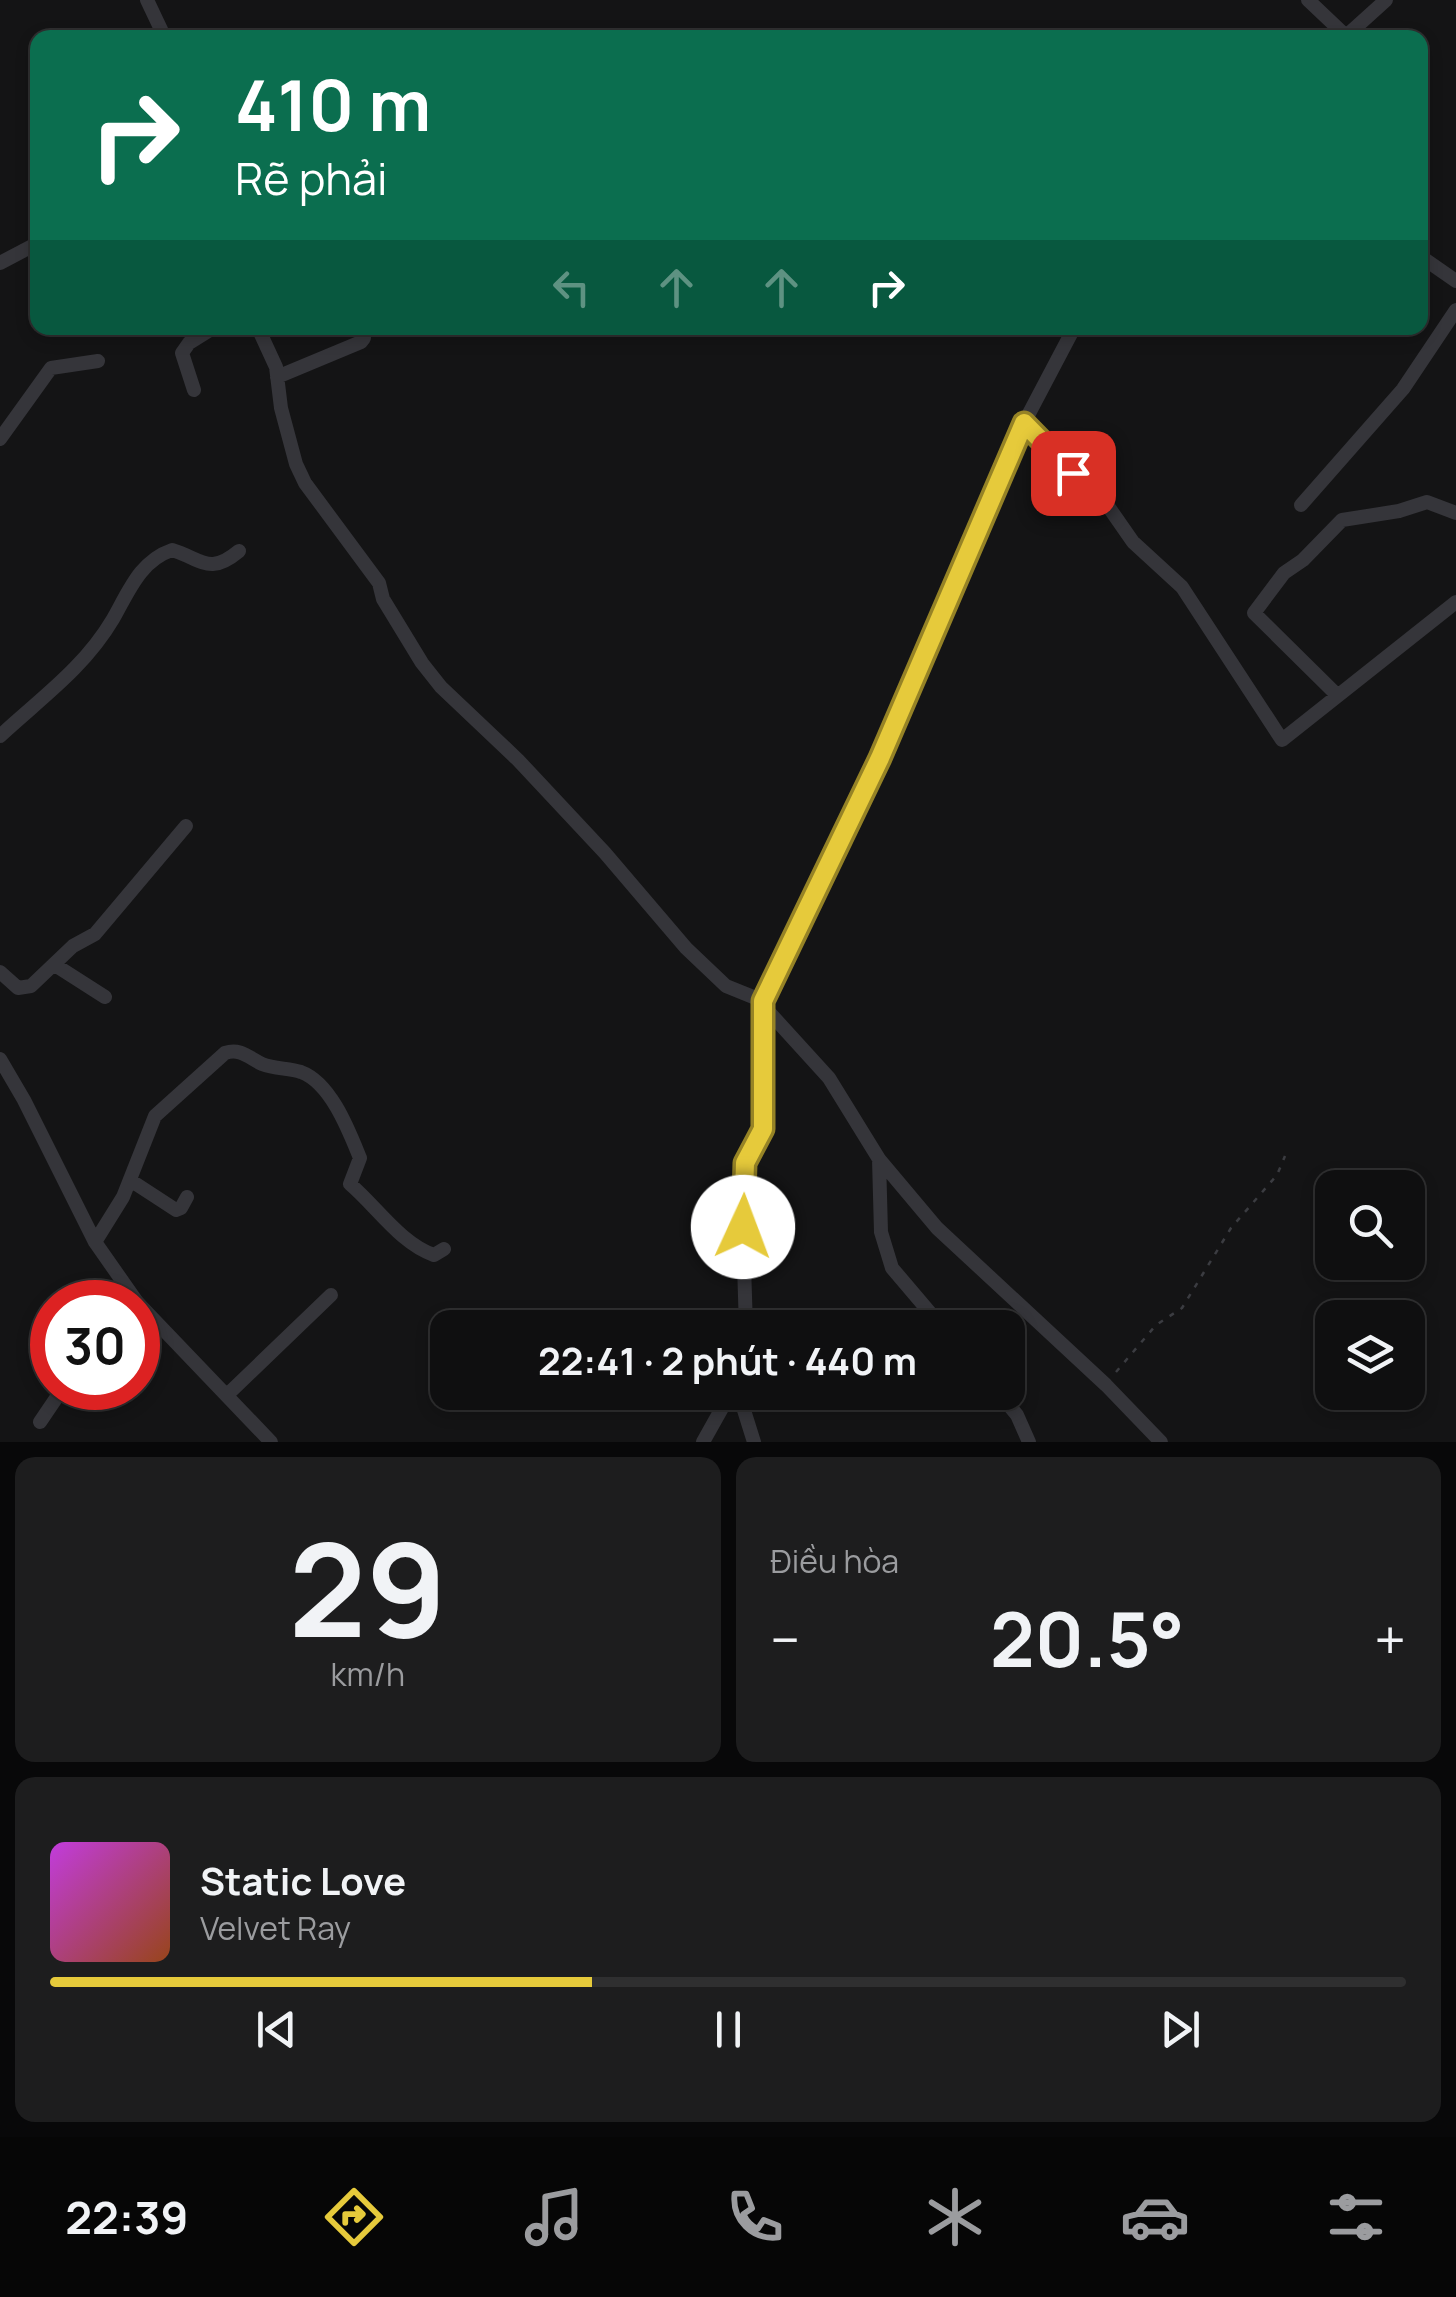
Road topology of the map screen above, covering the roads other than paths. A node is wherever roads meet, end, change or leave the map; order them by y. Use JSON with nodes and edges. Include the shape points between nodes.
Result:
{"nodes":[{"id":1,"x":147,"y":0,"type":"edge"},
{"id":2,"x":1308,"y":0,"type":"edge"},
{"id":3,"x":1386,"y":0,"type":"edge"},
{"id":4,"x":161,"y":30,"type":"edge"},
{"id":5,"x":1338,"y":30,"type":"edge"},
{"id":6,"x":1353,"y":30,"type":"edge"},
{"id":7,"x":30,"y":247,"type":"edge"},
{"id":8,"x":1428,"y":262,"type":"edge"},
{"id":9,"x":0,"y":263,"type":"edge"},
{"id":10,"x":1456,"y":281,"type":"edge"},
{"id":11,"x":1456,"y":310,"type":"edge"},
{"id":12,"x":200,"y":335,"type":"edge"},
{"id":13,"x":261,"y":335,"type":"edge"},
{"id":14,"x":362,"y":335,"type":"edge"},
{"id":15,"x":1067,"y":335,"type":"edge"},
{"id":16,"x":98,"y":361,"type":"dead end"},
{"id":17,"x":276,"y":377,"type":"junction"},
{"id":18,"x":194,"y":390,"type":"dead end"},
{"id":19,"x":1024,"y":423,"type":"junction"},
{"id":20,"x":0,"y":439,"type":"edge"},
{"id":21,"x":1301,"y":505,"type":"dead end"},
{"id":22,"x":1456,"y":513,"type":"edge"},
{"id":23,"x":239,"y":551,"type":"dead end"},
{"id":24,"x":1456,"y":602,"type":"edge"},
{"id":25,"x":1338,"y":695,"type":"junction"},
{"id":26,"x":0,"y":736,"type":"edge"},
{"id":27,"x":186,"y":826,"type":"dead end"},
{"id":28,"x":55,"y":965,"type":"junction"},
{"id":29,"x":0,"y":972,"type":"edge"},
{"id":30,"x":105,"y":998,"type":"dead end"},
{"id":31,"x":763,"y":1001,"type":"junction"},
{"id":32,"x":0,"y":1059,"type":"edge"},
{"id":33,"x":879,"y":1159,"type":"junction"},
{"id":34,"x":130,"y":1180,"type":"junction"},
{"id":35,"x":187,"y":1197,"type":"dead end"},
{"id":36,"x":95,"y":1242,"type":"junction"},
{"id":37,"x":444,"y":1250,"type":"dead end"},
{"id":38,"x":114,"y":1280,"type":"edge"},
{"id":39,"x":331,"y":1294,"type":"dead end"},
{"id":40,"x":745,"y":1310,"type":"edge"},
{"id":41,"x":928,"y":1310,"type":"edge"},
{"id":42,"x":160,"y":1326,"type":"edge"},
{"id":43,"x":228,"y":1395,"type":"junction"},
{"id":44,"x":48,"y":1410,"type":"edge"},
{"id":45,"x":721,"y":1410,"type":"edge"},
{"id":46,"x":744,"y":1410,"type":"edge"},
{"id":47,"x":1012,"y":1410,"type":"edge"},
{"id":48,"x":40,"y":1422,"type":"dead end"},
{"id":49,"x":270,"y":1442,"type":"edge"},
{"id":50,"x":703,"y":1442,"type":"edge"},
{"id":51,"x":754,"y":1442,"type":"edge"},
{"id":52,"x":1029,"y":1442,"type":"edge"},
{"id":53,"x":1160,"y":1442,"type":"edge"}],
"edges":[{"from":1,"to":4,"type":"street"},
{"from":2,"to":5,"type":"street"},
{"from":3,"to":6,"type":"street"},
{"from":7,"to":9,"type":"street"},
{"from":8,"to":10,"type":"street"},
{"from":11,"to":21,"type":"street","via":[[1403,389]]},
{"from":12,"to":18,"type":"street","via":[[182,354]]},
{"from":13,"to":17,"type":"street"},
{"from":14,"to":17,"type":"street","via":[[361,342]]},
{"from":15,"to":19,"type":"street"},
{"from":16,"to":20,"type":"street","via":[[50,368]]},
{"from":17,"to":31,"type":"street","via":[[305,483],[379,584],[422,663],[686,948],[726,986]]},
{"from":19,"to":25,"type":"street","via":[[1182,587],[1282,740]]},
{"from":19,"to":31,"type":"street","via":[[880,758]]},
{"from":22,"to":25,"type":"street","via":[[1427,502],[1342,520],[1284,573],[1254,613]]},
{"from":23,"to":26,"type":"street","via":[[204,565],[172,550],[145,566],[76,669]]},
{"from":24,"to":25,"type":"street"},
{"from":27,"to":28,"type":"street","via":[[95,934]]},
{"from":28,"to":29,"type":"street","via":[[26,989]]},
{"from":28,"to":30,"type":"street"},
{"from":31,"to":33,"type":"street","via":[[829,1078]]},
{"from":31,"to":40,"type":"street","via":[[763,1129],[745,1163],[742,1201]]},
{"from":32,"to":36,"type":"street"},
{"from":33,"to":41,"type":"street","via":[[881,1232],[892,1268]]},
{"from":33,"to":53,"type":"street","via":[[956,1246]]},
{"from":34,"to":35,"type":"street","via":[[176,1210]]},
{"from":34,"to":36,"type":"street"},
{"from":34,"to":37,"type":"street","via":[[155,1116],[237,1050],[317,1082],[360,1158],[350,1184],[426,1253]]},
{"from":36,"to":38,"type":"street"},
{"from":39,"to":43,"type":"street"},
{"from":42,"to":43,"type":"street"},
{"from":43,"to":49,"type":"street"},
{"from":44,"to":48,"type":"street"},
{"from":45,"to":50,"type":"street"},
{"from":46,"to":51,"type":"street"},
{"from":47,"to":52,"type":"street"}]}
